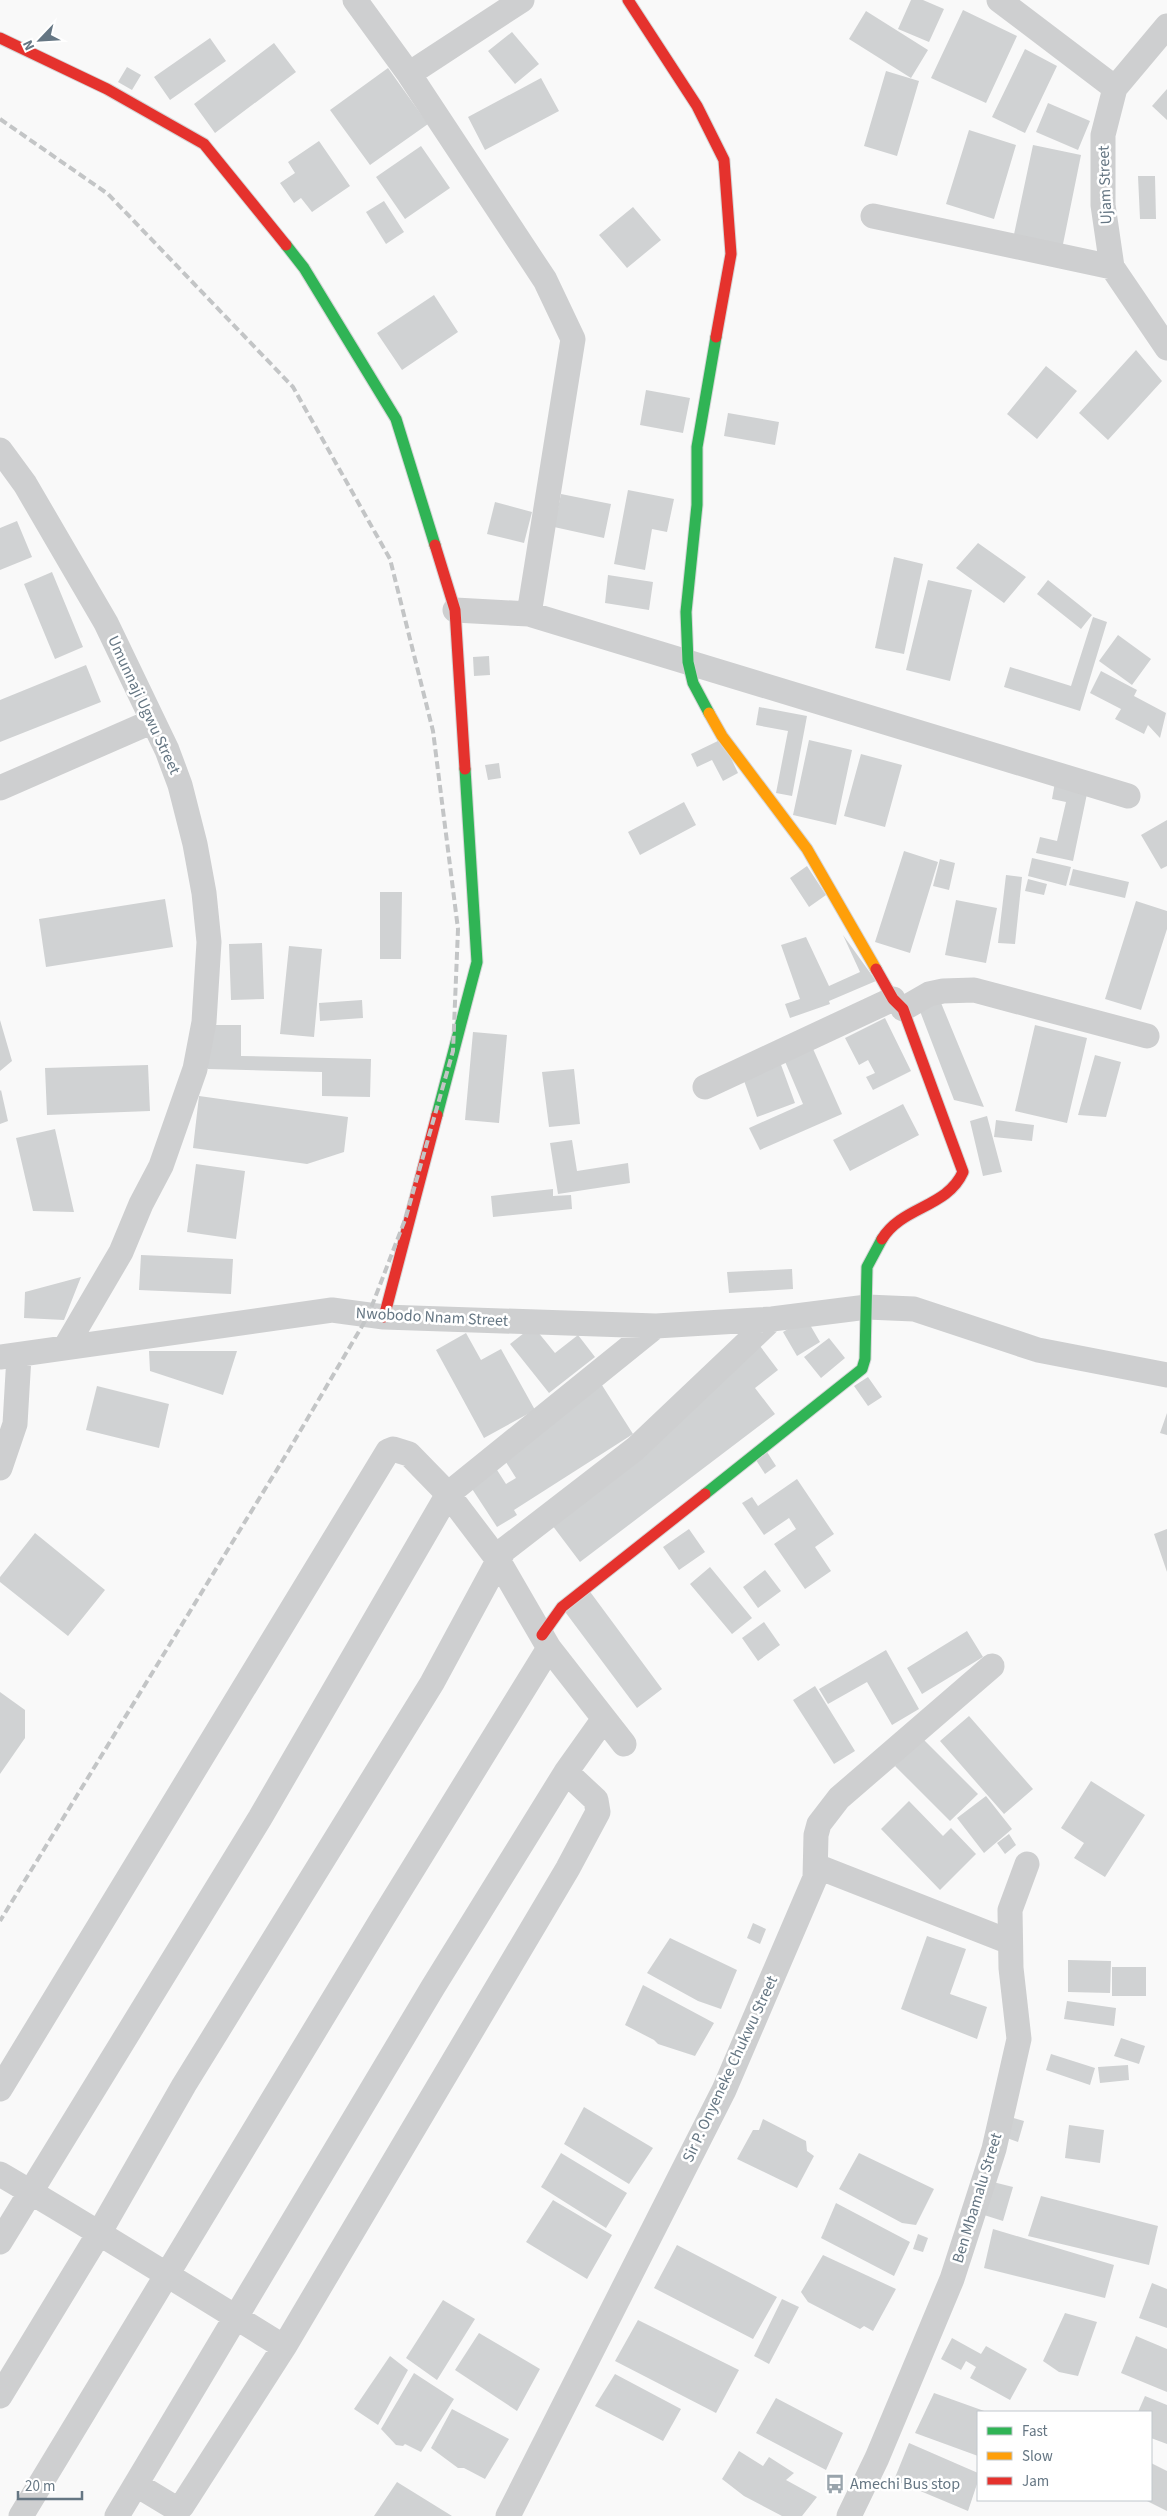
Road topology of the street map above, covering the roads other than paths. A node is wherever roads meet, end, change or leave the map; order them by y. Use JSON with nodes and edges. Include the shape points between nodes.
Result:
{"nodes":[{"id":1,"x":355,"y":0,"type":"edge"},
{"id":2,"x":522,"y":0,"type":"edge"},
{"id":3,"x":628,"y":0,"type":"edge"},
{"id":4,"x":999,"y":0,"type":"edge"},
{"id":5,"x":1167,"y":26,"type":"edge"},
{"id":6,"x":0,"y":38,"type":"edge"},
{"id":7,"x":409,"y":74,"type":"junction"},
{"id":8,"x":1115,"y":88,"type":"junction"},
{"id":9,"x":874,"y":216,"type":"dead end"},
{"id":10,"x":1112,"y":268,"type":"junction"},
{"id":11,"x":1167,"y":348,"type":"edge"},
{"id":12,"x":0,"y":450,"type":"edge"},
{"id":13,"x":456,"y":610,"type":"junction"},
{"id":14,"x":529,"y":614,"type":"junction"},
{"id":15,"x":688,"y":662,"type":"junction"},
{"id":16,"x":153,"y":721,"type":"junction"},
{"id":17,"x":0,"y":788,"type":"edge"},
{"id":18,"x":1128,"y":796,"type":"dead end"},
{"id":19,"x":898,"y":1004,"type":"junction"},
{"id":20,"x":1147,"y":1036,"type":"dead end"},
{"id":21,"x":705,"y":1087,"type":"dead end"},
{"id":22,"x":867,"y":1307,"type":"junction"},
{"id":23,"x":384,"y":1318,"type":"junction"},
{"id":24,"x":772,"y":1319,"type":"junction"},
{"id":25,"x":656,"y":1326,"type":"junction"},
{"id":26,"x":66,"y":1346,"type":"junction"},
{"id":27,"x":10,"y":1356,"type":"edge"},
{"id":28,"x":1167,"y":1375,"type":"edge"},
{"id":29,"x":0,"y":1468,"type":"edge"},
{"id":30,"x":448,"y":1494,"type":"junction"},
{"id":31,"x":498,"y":1560,"type":"junction"},
{"id":32,"x":545,"y":1641,"type":"junction"},
{"id":33,"x":992,"y":1666,"type":"dead end"},
{"id":34,"x":603,"y":1720,"type":"junction"},
{"id":35,"x":624,"y":1744,"type":"dead end"},
{"id":36,"x":566,"y":1772,"type":"junction"},
{"id":37,"x":1027,"y":1864,"type":"dead end"},
{"id":38,"x":816,"y":1866,"type":"junction"},
{"id":39,"x":1010,"y":1942,"type":"junction"},
{"id":40,"x":0,"y":2089,"type":"edge"},
{"id":41,"x":0,"y":2174,"type":"edge"},
{"id":42,"x":30,"y":2192,"type":"junction"},
{"id":43,"x":98,"y":2235,"type":"junction"},
{"id":44,"x":0,"y":2242,"type":"edge"},
{"id":45,"x":168,"y":2273,"type":"junction"},
{"id":46,"x":237,"y":2318,"type":"junction"},
{"id":47,"x":284,"y":2347,"type":"junction"},
{"id":48,"x":0,"y":2396,"type":"edge"},
{"id":49,"x":137,"y":2485,"type":"junction"},
{"id":50,"x":21,"y":2516,"type":"edge"},
{"id":51,"x":117,"y":2516,"type":"edge"},
{"id":52,"x":508,"y":2516,"type":"edge"},
{"id":53,"x":849,"y":2516,"type":"edge"}],
"edges":[{"from":1,"to":7,"type":"street"},
{"from":2,"to":7,"type":"street"},
{"from":3,"to":15,"type":"street","via":[[697,106],[724,160],[732,254],[697,446],[697,505],[686,612]]},
{"from":4,"to":8,"type":"street"},
{"from":5,"to":8,"type":"street","name":"Ujam Street"},
{"from":6,"to":13,"type":"street","via":[[107,89],[204,144],[304,268],[396,418]]},
{"from":7,"to":14,"type":"street","via":[[545,280],[572,339]]},
{"from":8,"to":10,"type":"street","name":"Ujam Street","via":[[1103,135],[1102,205]]},
{"from":9,"to":10,"type":"street"},
{"from":10,"to":11,"type":"street","name":"Ujam Street"},
{"from":12,"to":16,"type":"street","name":"Umunnaji Ugwu Street","via":[[25,484],[106,623]]},
{"from":13,"to":14,"type":"street"},
{"from":13,"to":23,"type":"street","via":[[478,962]]},
{"from":14,"to":15,"type":"street"},
{"from":15,"to":18,"type":"street"},
{"from":15,"to":19,"type":"street","via":[[693,683],[722,736],[807,849]]},
{"from":16,"to":17,"type":"street"},
{"from":16,"to":26,"type":"street","name":"Umunnaji Ugwu Street","via":[[180,785],[204,892],[208,942],[204,1022],[195,1069],[161,1166],[121,1252]]},
{"from":19,"to":20,"type":"street","via":[[943,991],[974,990]]},
{"from":19,"to":21,"type":"street"},
{"from":19,"to":22,"type":"street","via":[[963,1172],[955,1189],[947,1196],[891,1227],[867,1267]]},
{"from":22,"to":24,"type":"street","name":"Nwobodo Nnam Street"},
{"from":22,"to":28,"type":"street","name":"Nwobodo Nnam Street","via":[[914,1308],[1038,1350]]},
{"from":22,"to":32,"type":"street","via":[[862,1369],[562,1607]]},
{"from":23,"to":25,"type":"street","name":"Nwobodo Nnam Street"},
{"from":23,"to":26,"type":"street","name":"Nwobodo Nnam Street","via":[[332,1310]]},
{"from":24,"to":25,"type":"street","name":"Nwobodo Nnam Street"},
{"from":24,"to":31,"type":"street","via":[[635,1449],[510,1544]]},
{"from":25,"to":30,"type":"street"},
{"from":26,"to":27,"type":"street","name":"Nwobodo Nnam Street"},
{"from":27,"to":29,"type":"street","via":[[16,1424]]},
{"from":30,"to":31,"type":"street"},
{"from":30,"to":40,"type":"street","via":[[408,1454],[393,1449],[388,1451]]},
{"from":30,"to":42,"type":"street","via":[[260,1818]]},
{"from":31,"to":32,"type":"street"},
{"from":31,"to":43,"type":"street","via":[[432,1683],[184,2085]]},
{"from":32,"to":34,"type":"street"},
{"from":32,"to":45,"type":"street"},
{"from":33,"to":38,"type":"street","name":"Sir P. Onyeneke Chukwu Street","via":[[827,1812],[816,1836]]},
{"from":34,"to":35,"type":"street"},
{"from":34,"to":36,"type":"street"},
{"from":36,"to":46,"type":"street","via":[[433,1987]]},
{"from":36,"to":47,"type":"street","via":[[596,1800],[598,1812]]},
{"from":37,"to":39,"type":"street","name":"Ben Mbamalu Street","via":[[1010,1910]]},
{"from":38,"to":39,"type":"street"},
{"from":38,"to":52,"type":"street","name":"Sir P. Onyeneke Chukwu Street","via":[[815,1878],[724,2090]]},
{"from":39,"to":53,"type":"street","name":"Ben Mbamalu Street","via":[[1019,2039],[994,2149],[952,2280]]},
{"from":41,"to":42,"type":"street"},
{"from":42,"to":43,"type":"street"},
{"from":42,"to":44,"type":"street"},
{"from":43,"to":45,"type":"street"},
{"from":43,"to":48,"type":"street"},
{"from":45,"to":46,"type":"street"},
{"from":45,"to":50,"type":"street"},
{"from":46,"to":47,"type":"street"},
{"from":46,"to":49,"type":"street"},
{"from":47,"to":49,"type":"street","via":[[182,2506],[175,2508]]},
{"from":49,"to":51,"type":"street"}]}
